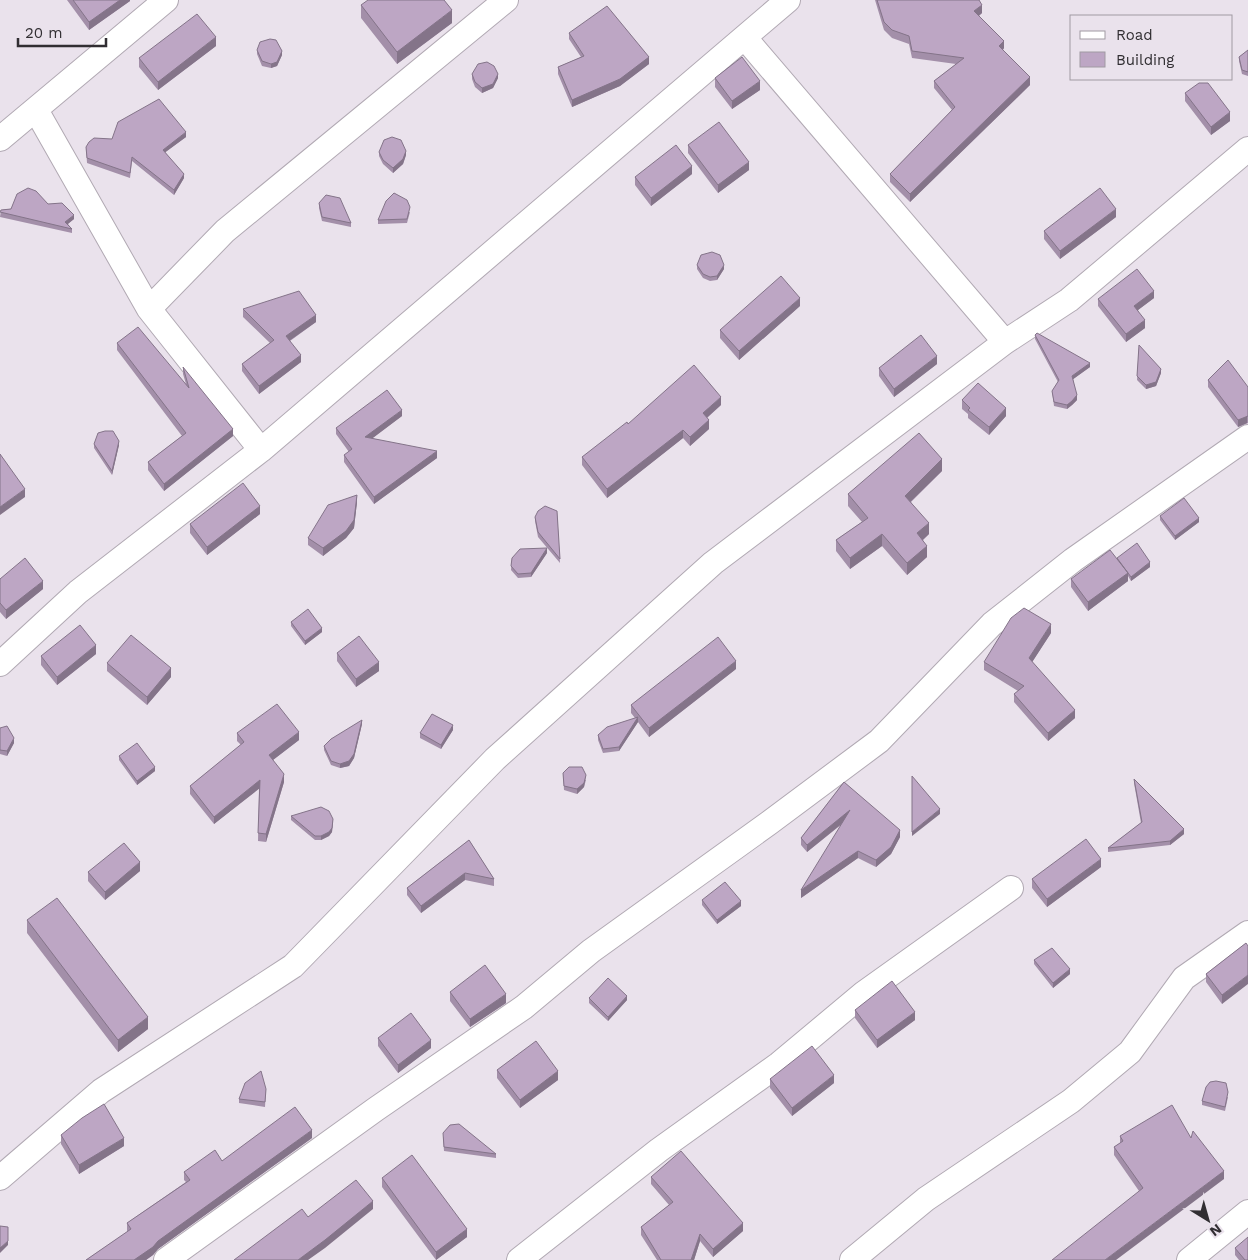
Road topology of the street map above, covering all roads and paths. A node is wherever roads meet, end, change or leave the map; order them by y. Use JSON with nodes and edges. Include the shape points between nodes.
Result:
{"nodes":[{"id":1,"x":166,"y":0,"type":"edge"},
{"id":2,"x":506,"y":0,"type":"edge"},
{"id":3,"x":788,"y":0,"type":"edge"},
{"id":4,"x":745,"y":38,"type":"junction"},
{"id":5,"x":36,"y":110,"type":"junction"},
{"id":6,"x":0,"y":139,"type":"edge"},
{"id":7,"x":1248,"y":149,"type":"edge"},
{"id":8,"x":149,"y":309,"type":"junction"},
{"id":9,"x":1005,"y":342,"type":"junction"},
{"id":10,"x":1248,"y":437,"type":"edge"},
{"id":11,"x":261,"y":450,"type":"junction"},
{"id":12,"x":0,"y":664,"type":"edge"},
{"id":13,"x":1011,"y":888,"type":"dead end"},
{"id":14,"x":1248,"y":932,"type":"edge"},
{"id":15,"x":0,"y":1178,"type":"edge"},
{"id":16,"x":1248,"y":1212,"type":"edge"},
{"id":17,"x":166,"y":1260,"type":"edge"},
{"id":18,"x":519,"y":1260,"type":"edge"},
{"id":19,"x":852,"y":1260,"type":"edge"},
{"id":20,"x":1189,"y":1260,"type":"edge"}],
"edges":[{"from":1,"to":5,"type":"street"},
{"from":2,"to":8,"type":"street","via":[[225,231]]},
{"from":3,"to":4,"type":"street"},
{"from":4,"to":9,"type":"street"},
{"from":4,"to":11,"type":"street"},
{"from":5,"to":6,"type":"street"},
{"from":5,"to":8,"type":"street"},
{"from":7,"to":9,"type":"street","via":[[1069,300]]},
{"from":8,"to":11,"type":"street"},
{"from":9,"to":15,"type":"street","via":[[713,563],[495,759],[293,966],[101,1091]]},
{"from":10,"to":17,"type":"street","via":[[1074,560],[992,624],[879,741],[591,951],[524,1007]]},
{"from":11,"to":12,"type":"street","via":[[78,592]]},
{"from":13,"to":18,"type":"street","via":[[864,993],[779,1064],[659,1150]]},
{"from":14,"to":19,"type":"street","via":[[1184,978],[1130,1052],[1071,1101],[926,1199]]},
{"from":16,"to":20,"type":"street"}]}
